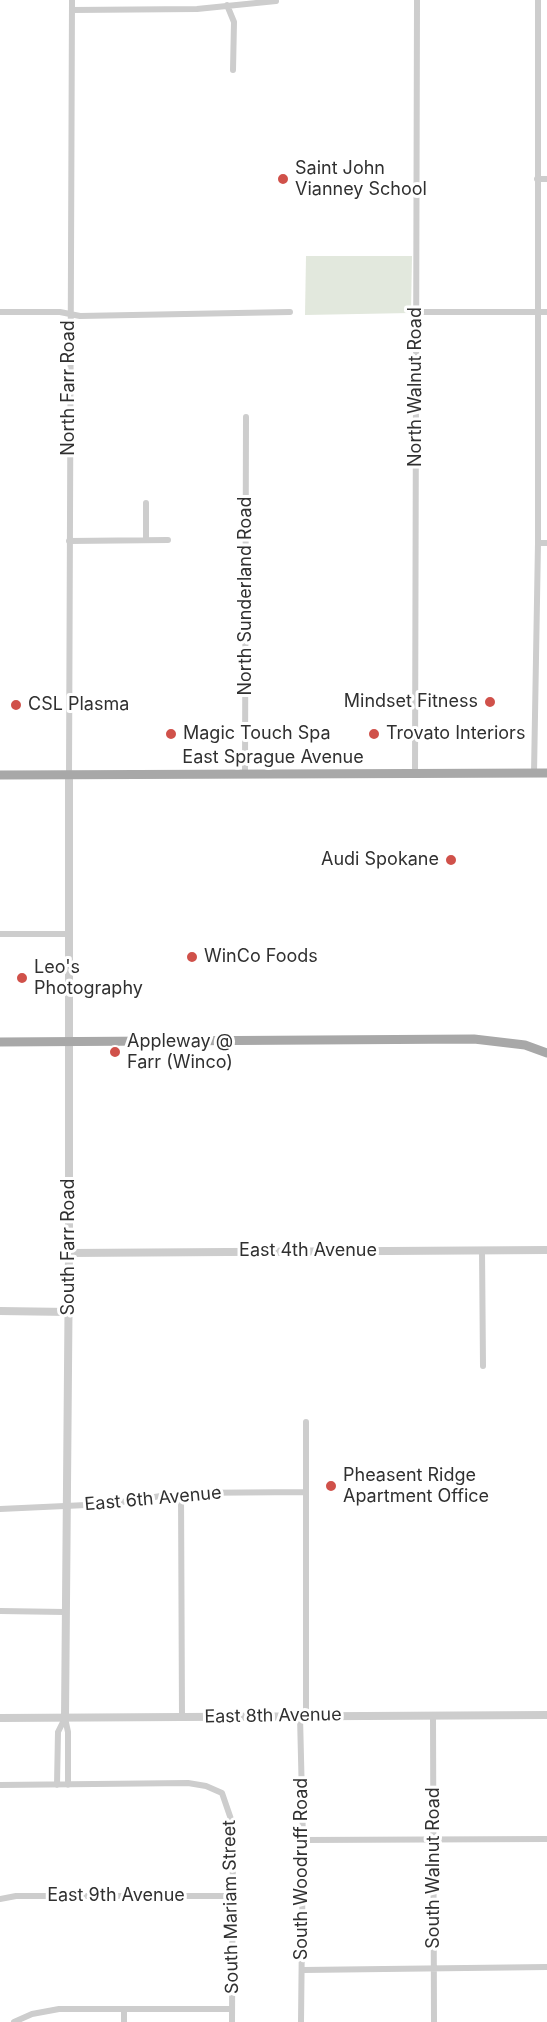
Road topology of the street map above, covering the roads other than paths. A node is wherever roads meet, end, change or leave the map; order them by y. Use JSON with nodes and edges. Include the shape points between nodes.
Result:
{"nodes":[{"id":1,"x":72,"y":0,"type":"edge"},
{"id":2,"x":417,"y":0,"type":"edge"},
{"id":3,"x":538,"y":0,"type":"edge"},
{"id":4,"x":276,"y":2,"type":"dead end"},
{"id":5,"x":227,"y":5,"type":"junction"},
{"id":6,"x":72,"y":10,"type":"junction"},
{"id":7,"x":233,"y":70,"type":"dead end"},
{"id":8,"x":537,"y":179,"type":"junction"},
{"id":9,"x":547,"y":179,"type":"edge"},
{"id":10,"x":0,"y":312,"type":"edge"},
{"id":11,"x":290,"y":312,"type":"dead end"},
{"id":12,"x":416,"y":312,"type":"junction"},
{"id":13,"x":537,"y":312,"type":"junction"},
{"id":14,"x":547,"y":312,"type":"edge"},
{"id":15,"x":70,"y":314,"type":"junction"},
{"id":16,"x":246,"y":417,"type":"dead end"},
{"id":17,"x":146,"y":503,"type":"dead end"},
{"id":18,"x":146,"y":540,"type":"junction"},
{"id":19,"x":168,"y":540,"type":"dead end"},
{"id":20,"x":69,"y":541,"type":"junction"},
{"id":21,"x":538,"y":543,"type":"junction"},
{"id":22,"x":547,"y":543,"type":"edge"},
{"id":23,"x":534,"y":773,"type":"junction"},
{"id":24,"x":547,"y":773,"type":"edge"},
{"id":25,"x":415,"y":774,"type":"junction"},
{"id":26,"x":0,"y":775,"type":"edge"},
{"id":27,"x":245,"y":775,"type":"junction"},
{"id":28,"x":69,"y":776,"type":"junction"},
{"id":29,"x":0,"y":934,"type":"edge"},
{"id":30,"x":68,"y":934,"type":"junction"},
{"id":31,"x":0,"y":1042,"type":"edge"},
{"id":32,"x":68,"y":1042,"type":"junction"},
{"id":33,"x":547,"y":1053,"type":"edge"},
{"id":34,"x":482,"y":1250,"type":"junction"},
{"id":35,"x":547,"y":1250,"type":"edge"},
{"id":36,"x":69,"y":1253,"type":"junction"},
{"id":37,"x":0,"y":1311,"type":"edge"},
{"id":38,"x":69,"y":1312,"type":"junction"},
{"id":39,"x":483,"y":1366,"type":"dead end"},
{"id":40,"x":306,"y":1422,"type":"dead end"},
{"id":41,"x":306,"y":1492,"type":"junction"},
{"id":42,"x":181,"y":1493,"type":"junction"},
{"id":43,"x":66,"y":1506,"type":"junction"},
{"id":44,"x":0,"y":1509,"type":"edge"},
{"id":45,"x":0,"y":1611,"type":"edge"},
{"id":46,"x":65,"y":1612,"type":"junction"},
{"id":47,"x":433,"y":1715,"type":"junction"},
{"id":48,"x":547,"y":1715,"type":"edge"},
{"id":49,"x":303,"y":1716,"type":"junction"},
{"id":50,"x":0,"y":1718,"type":"edge"},
{"id":51,"x":64,"y":1718,"type":"junction"},
{"id":52,"x":182,"y":1718,"type":"junction"},
{"id":53,"x":0,"y":1785,"type":"edge"},
{"id":54,"x":57,"y":1785,"type":"junction"},
{"id":55,"x":68,"y":1785,"type":"junction"},
{"id":56,"x":547,"y":1839,"type":"edge"},
{"id":57,"x":303,"y":1840,"type":"junction"},
{"id":58,"x":434,"y":1841,"type":"junction"},
{"id":59,"x":233,"y":1896,"type":"junction"},
{"id":60,"x":0,"y":1899,"type":"edge"},
{"id":61,"x":434,"y":1967,"type":"junction"},
{"id":62,"x":547,"y":1967,"type":"edge"},
{"id":63,"x":303,"y":1970,"type":"junction"},
{"id":64,"x":124,"y":2009,"type":"junction"},
{"id":65,"x":232,"y":2009,"type":"junction"},
{"id":66,"x":14,"y":2022,"type":"edge"},
{"id":67,"x":124,"y":2022,"type":"edge"},
{"id":68,"x":232,"y":2022,"type":"edge"},
{"id":69,"x":301,"y":2022,"type":"edge"},
{"id":70,"x":434,"y":2022,"type":"edge"}],
"edges":[{"from":1,"to":6,"type":"street","name":"North Farr Road"},
{"from":2,"to":12,"type":"street","name":"North Walnut Road"},
{"from":3,"to":8,"type":"street"},
{"from":4,"to":5,"type":"street"},
{"from":5,"to":6,"type":"street","via":[[197,9]]},
{"from":5,"to":7,"type":"street","via":[[234,22]]},
{"from":6,"to":15,"type":"street","name":"North Farr Road"},
{"from":8,"to":9,"type":"street"},
{"from":8,"to":13,"type":"street"},
{"from":10,"to":15,"type":"street"},
{"from":11,"to":15,"type":"street"},
{"from":12,"to":13,"type":"street"},
{"from":12,"to":25,"type":"street","name":"North Walnut Road"},
{"from":13,"to":14,"type":"street"},
{"from":13,"to":21,"type":"street"},
{"from":15,"to":20,"type":"street","name":"North Farr Road"},
{"from":16,"to":27,"type":"street","name":"North Sunderland Road"},
{"from":17,"to":18,"type":"street"},
{"from":18,"to":19,"type":"street"},
{"from":18,"to":20,"type":"street"},
{"from":20,"to":28,"type":"street","name":"North Farr Road"},
{"from":21,"to":22,"type":"street"},
{"from":21,"to":23,"type":"street"},
{"from":23,"to":24,"type":"main road","name":"East Sprague Avenue"},
{"from":23,"to":25,"type":"main road","name":"East Sprague Avenue"},
{"from":25,"to":27,"type":"main road","name":"East Sprague Avenue"},
{"from":26,"to":28,"type":"main road","name":"East Sprague Avenue"},
{"from":27,"to":28,"type":"main road","name":"East Sprague Avenue"},
{"from":28,"to":30,"type":"street","name":"South Farr Road"},
{"from":29,"to":30,"type":"street"},
{"from":30,"to":32,"type":"street","name":"South Farr Road"},
{"from":31,"to":32,"type":"main road"},
{"from":32,"to":33,"type":"main road","via":[[474,1040],[525,1045]]},
{"from":32,"to":36,"type":"street","name":"South Farr Road"},
{"from":34,"to":35,"type":"street","name":"East 4th Avenue"},
{"from":34,"to":36,"type":"street","name":"East 4th Avenue"},
{"from":34,"to":39,"type":"street"},
{"from":36,"to":38,"type":"street","name":"South Farr Road"},
{"from":37,"to":38,"type":"street"},
{"from":38,"to":43,"type":"street","name":"South Farr Road"},
{"from":40,"to":41,"type":"street","name":"South Woodruff Road"},
{"from":41,"to":42,"type":"street","name":"East 6th Avenue"},
{"from":41,"to":49,"type":"street","name":"South Woodruff Road"},
{"from":42,"to":43,"type":"street","name":"East 6th Avenue"},
{"from":42,"to":52,"type":"street"},
{"from":43,"to":44,"type":"street","name":"East 6th Avenue"},
{"from":43,"to":46,"type":"street","name":"South Farr Road"},
{"from":45,"to":46,"type":"street"},
{"from":46,"to":51,"type":"street","name":"South Farr Road"},
{"from":47,"to":48,"type":"street","name":"East 8th Avenue"},
{"from":47,"to":49,"type":"street","name":"East 8th Avenue"},
{"from":47,"to":58,"type":"street","name":"South Walnut Road"},
{"from":49,"to":52,"type":"street","name":"East 8th Avenue"},
{"from":49,"to":57,"type":"street","name":"South Woodruff Road"},
{"from":50,"to":51,"type":"street","name":"East 8th Avenue"},
{"from":51,"to":52,"type":"street","name":"East 8th Avenue"},
{"from":51,"to":54,"type":"street","name":"South Farr Road","via":[[58,1732]]},
{"from":51,"to":55,"type":"street","name":"South Farr Road","via":[[68,1732]]},
{"from":53,"to":54,"type":"street"},
{"from":54,"to":55,"type":"street"},
{"from":55,"to":59,"type":"street","name":"South Mariam Street","via":[[188,1783],[222,1794],[233,1825]]},
{"from":56,"to":58,"type":"street"},
{"from":57,"to":58,"type":"street"},
{"from":57,"to":63,"type":"street","name":"South Woodruff Road"},
{"from":58,"to":61,"type":"street","name":"South Walnut Road"},
{"from":59,"to":60,"type":"street","name":"East 9th Avenue"},
{"from":59,"to":65,"type":"street","name":"South Mariam Street"},
{"from":61,"to":62,"type":"street"},
{"from":61,"to":63,"type":"street"},
{"from":61,"to":70,"type":"street","name":"South Walnut Road"},
{"from":63,"to":69,"type":"street","name":"South Woodruff Road"},
{"from":64,"to":65,"type":"street"},
{"from":64,"to":66,"type":"street","via":[[59,2009]]},
{"from":64,"to":67,"type":"street"},
{"from":65,"to":68,"type":"street","name":"South Mariam Street"}]}
